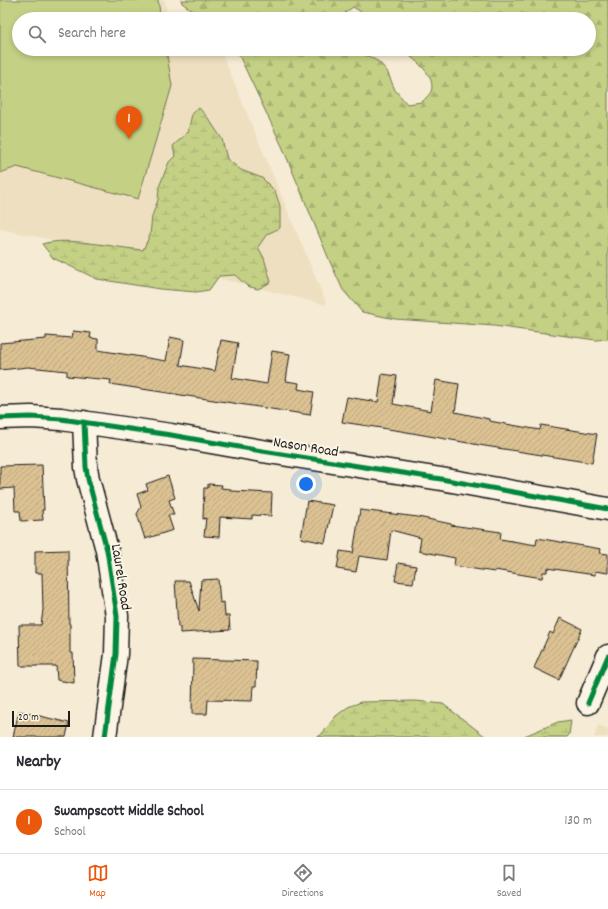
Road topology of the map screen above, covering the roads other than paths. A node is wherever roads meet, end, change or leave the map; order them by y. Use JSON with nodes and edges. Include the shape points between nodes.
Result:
{"nodes":[{"id":1,"x":0,"y":418,"type":"edge"},
{"id":2,"x":84,"y":422,"type":"junction"},
{"id":3,"x":608,"y":509,"type":"edge"},
{"id":4,"x":608,"y":656,"type":"edge"},
{"id":5,"x":588,"y":703,"type":"dead end"},
{"id":6,"x":105,"y":737,"type":"edge"}],
"edges":[{"from":1,"to":2,"type":"street","name":"Nason Road","via":[[31,417]]},
{"from":2,"to":3,"type":"street","name":"Nason Road","via":[[441,479]]},
{"from":2,"to":6,"type":"street","name":"Laurel Road","via":[[88,479],[107,550],[117,616],[115,662]]},
{"from":4,"to":5,"type":"street"}]}
